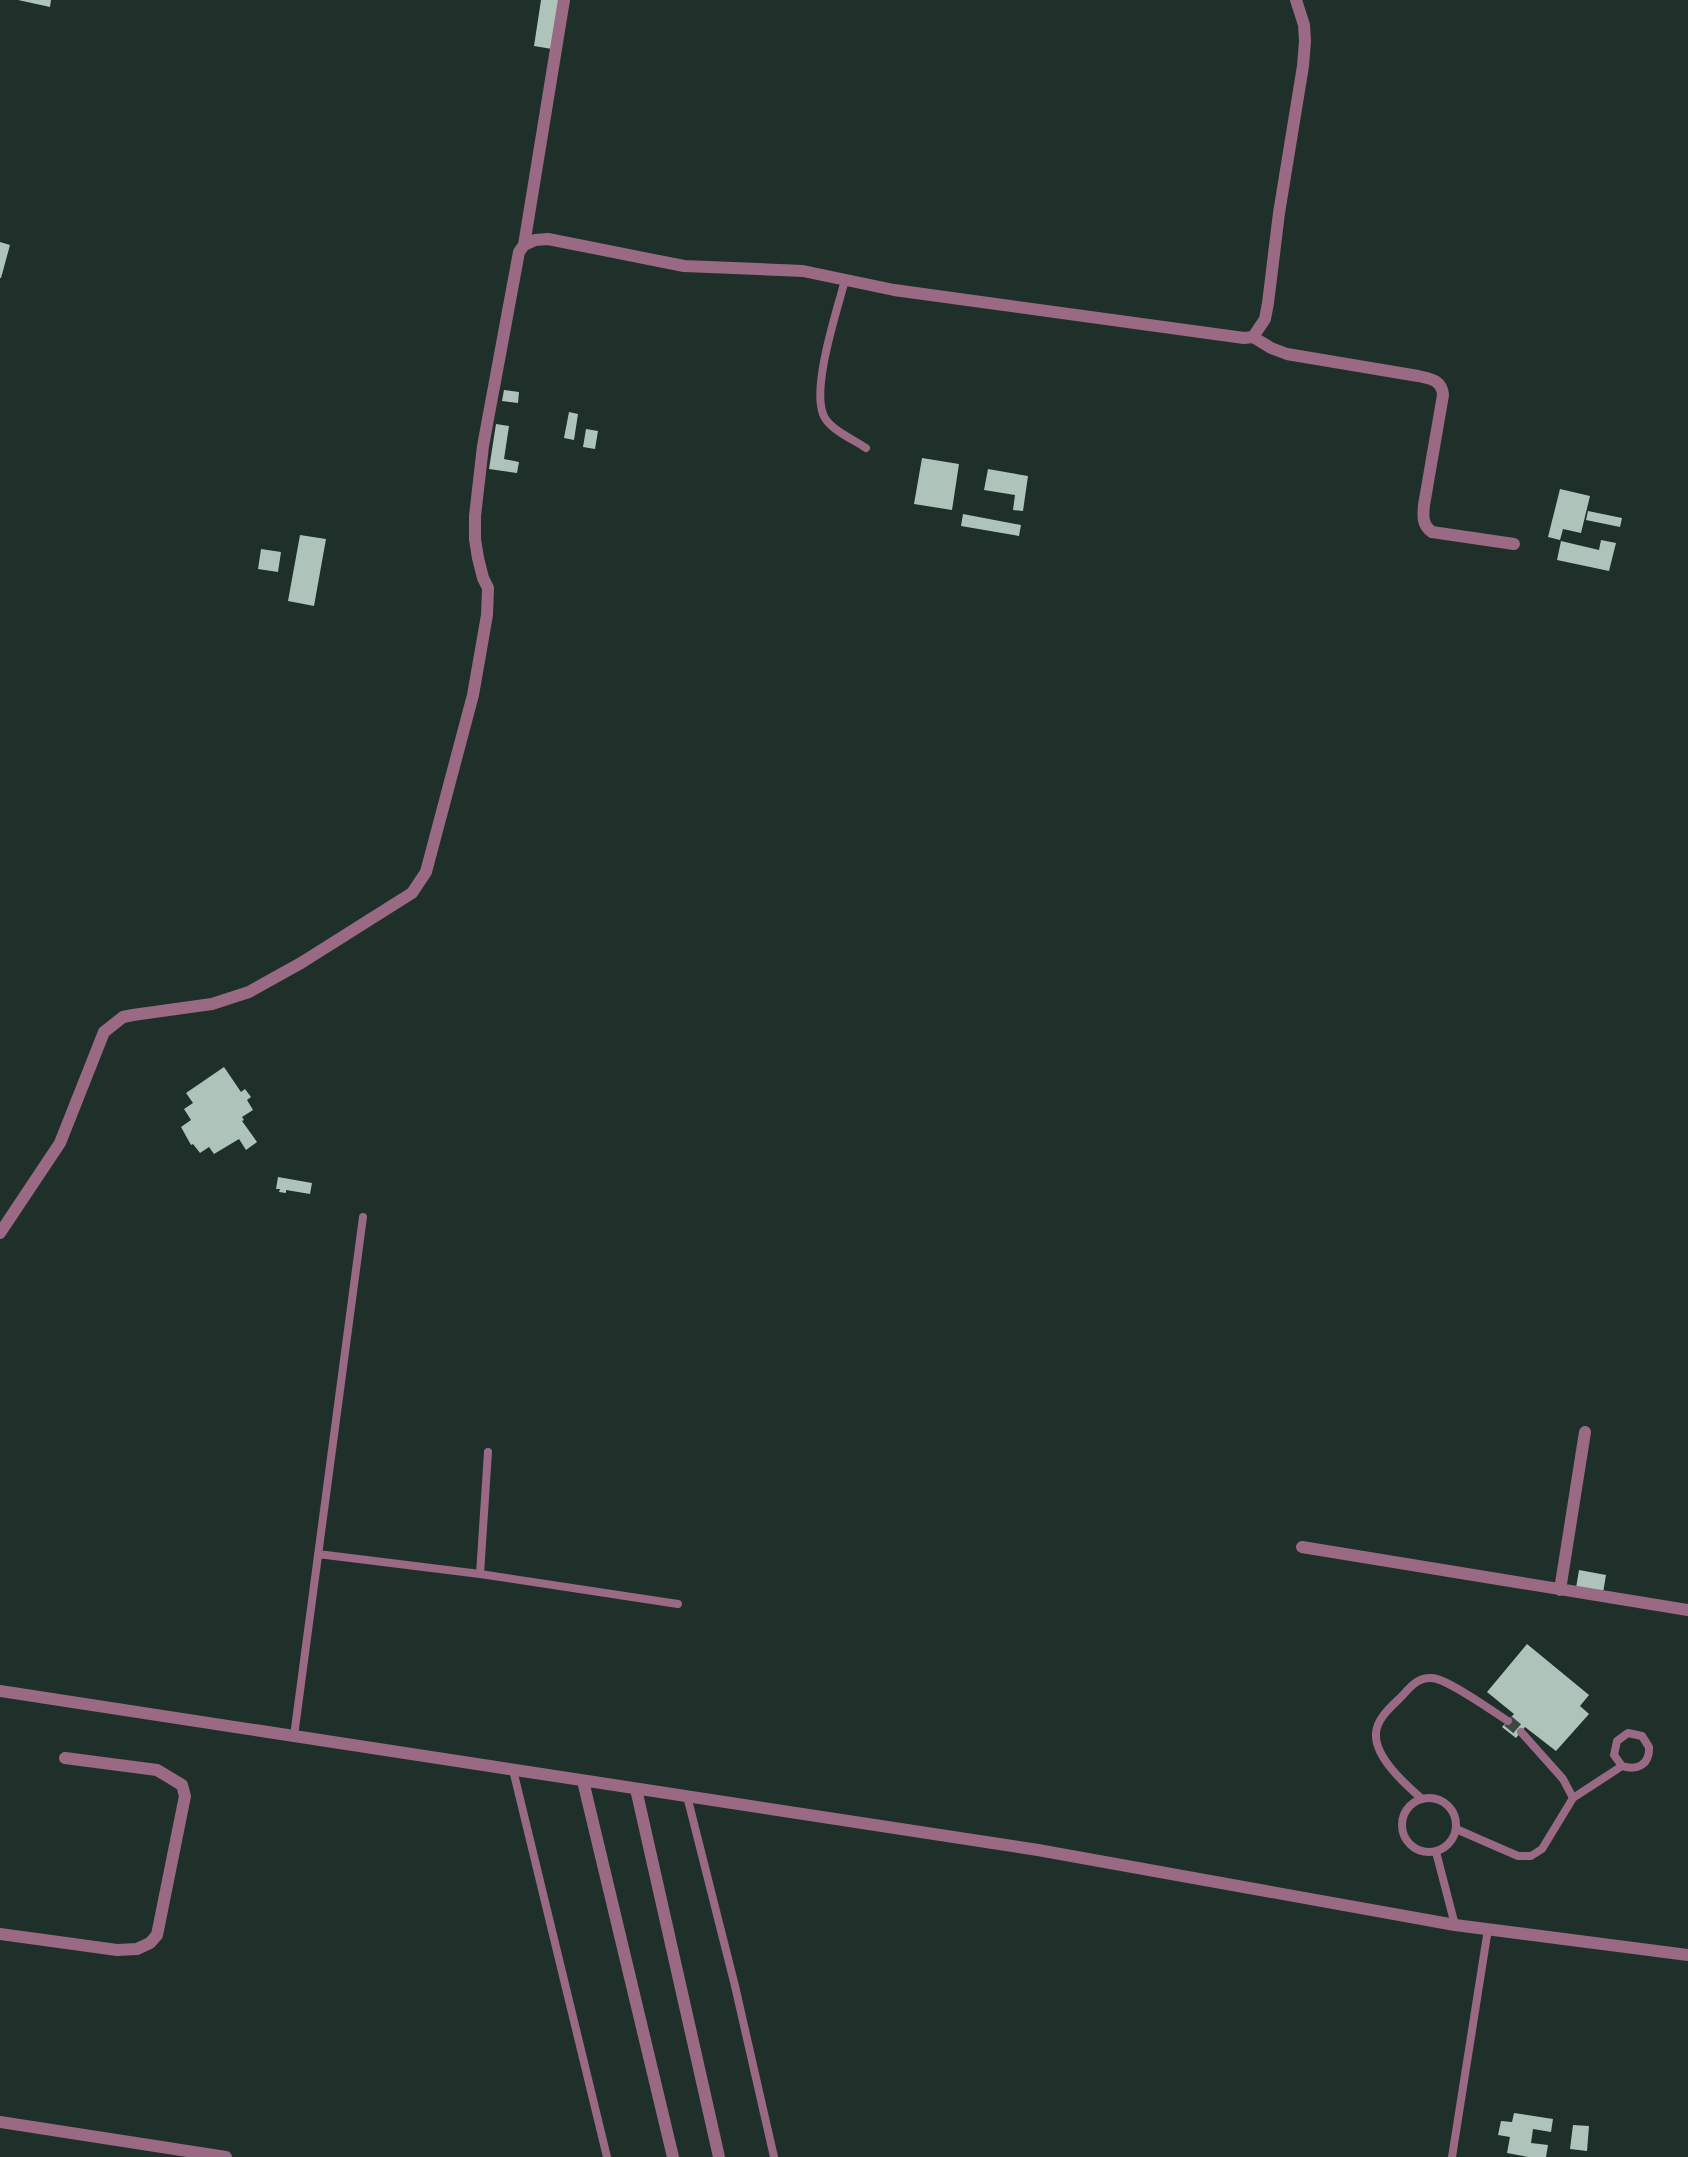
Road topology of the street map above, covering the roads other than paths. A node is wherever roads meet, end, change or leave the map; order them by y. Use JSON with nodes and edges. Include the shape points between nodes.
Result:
{"nodes":[{"id":1,"x":564,"y":0,"type":"edge"},
{"id":2,"x":1296,"y":0,"type":"edge"},
{"id":3,"x":524,"y":245,"type":"junction"},
{"id":4,"x":845,"y":280,"type":"junction"},
{"id":5,"x":1253,"y":337,"type":"junction"},
{"id":6,"x":866,"y":448,"type":"dead end"},
{"id":7,"x":1514,"y":544,"type":"dead end"},
{"id":8,"x":363,"y":1217,"type":"dead end"},
{"id":9,"x":0,"y":1233,"type":"edge"},
{"id":10,"x":1586,"y":1432,"type":"dead end"},
{"id":11,"x":488,"y":1452,"type":"dead end"},
{"id":12,"x":1302,"y":1547,"type":"dead end"},
{"id":13,"x":318,"y":1554,"type":"junction"},
{"id":14,"x":480,"y":1575,"type":"junction"},
{"id":15,"x":1560,"y":1590,"type":"junction"},
{"id":16,"x":678,"y":1604,"type":"dead end"},
{"id":17,"x":1688,"y":1610,"type":"edge"},
{"id":18,"x":0,"y":1691,"type":"edge"},
{"id":19,"x":1508,"y":1721,"type":"tunnel mouth"},
{"id":20,"x":1521,"y":1732,"type":"tunnel mouth"},
{"id":21,"x":294,"y":1736,"type":"junction"},
{"id":22,"x":65,"y":1758,"type":"dead end"},
{"id":23,"x":1622,"y":1766,"type":"junction"},
{"id":24,"x":513,"y":1770,"type":"junction"},
{"id":25,"x":583,"y":1780,"type":"junction"},
{"id":26,"x":636,"y":1789,"type":"junction"},
{"id":27,"x":687,"y":1796,"type":"junction"},
{"id":28,"x":1573,"y":1798,"type":"junction"},
{"id":29,"x":1422,"y":1799,"type":"junction"},
{"id":30,"x":1456,"y":1829,"type":"junction"},
{"id":31,"x":1436,"y":1852,"type":"junction"},
{"id":32,"x":1455,"y":1925,"type":"junction"},
{"id":33,"x":1488,"y":1929,"type":"junction"},
{"id":34,"x":0,"y":1934,"type":"edge"},
{"id":35,"x":1688,"y":1955,"type":"edge"},
{"id":36,"x":0,"y":2122,"type":"edge"},
{"id":37,"x":226,"y":2157,"type":"edge"},
{"id":38,"x":607,"y":2157,"type":"edge"},
{"id":39,"x":673,"y":2157,"type":"edge"},
{"id":40,"x":719,"y":2157,"type":"edge"},
{"id":41,"x":774,"y":2157,"type":"edge"},
{"id":42,"x":1452,"y":2157,"type":"edge"}],
"edges":[{"from":1,"to":3,"type":"street"},
{"from":2,"to":5,"type":"street","via":[[1304,25],[1303,66],[1268,303]]},
{"from":3,"to":4,"type":"street","via":[[548,239],[684,266],[803,271]]},
{"from":3,"to":9,"type":"street","via":[[519,252],[483,446],[475,516],[478,558],[488,588],[487,615],[472,694],[426,872],[412,893],[249,992],[212,1004],[123,1017],[104,1032],[60,1143]]},
{"from":4,"to":5,"type":"street"},
{"from":4,"to":6,"type":"lane","via":[[820,395],[823,414],[832,426]]},
{"from":5,"to":7,"type":"street","via":[[1287,354],[1440,383],[1443,395],[1424,523],[1432,532]]},
{"from":8,"to":13,"type":"lane"},
{"from":10,"to":15,"type":"street"},
{"from":11,"to":14,"type":"lane"},
{"from":12,"to":15,"type":"street"},
{"from":13,"to":14,"type":"lane"},
{"from":13,"to":21,"type":"lane"},
{"from":14,"to":16,"type":"lane"},
{"from":15,"to":17,"type":"street"},
{"from":18,"to":21,"type":"street"},
{"from":19,"to":29,"type":"lane","via":[[1444,1682],[1432,1678],[1414,1683],[1386,1712],[1375,1732],[1391,1768]]},
{"from":20,"to":28,"type":"lane","via":[[1563,1779]]},
{"from":21,"to":24,"type":"street"},
{"from":22,"to":34,"type":"street","via":[[157,1770],[182,1785],[185,1796],[157,1935],[137,1949],[117,1950]]},
{"from":23,"to":23,"type":"lane","via":[[1614,1755],[1617,1741],[1628,1733],[1642,1736],[1649,1747],[1647,1761],[1636,1768]]},
{"from":23,"to":28,"type":"lane"},
{"from":24,"to":25,"type":"street"},
{"from":24,"to":38,"type":"lane"},
{"from":25,"to":26,"type":"street"},
{"from":25,"to":39,"type":"street"},
{"from":26,"to":27,"type":"street"},
{"from":26,"to":40,"type":"street"},
{"from":27,"to":32,"type":"street","via":[[1038,1850]]},
{"from":27,"to":41,"type":"lane"},
{"from":28,"to":30,"type":"lane","via":[[1542,1849],[1531,1856],[1518,1856]]},
{"from":29,"to":30,"type":"lane","via":[[1433,1798],[1451,1809]]},
{"from":29,"to":31,"type":"lane","via":[[1405,1811],[1402,1832],[1415,1849]]},
{"from":30,"to":31,"type":"lane","via":[[1452,1839]]},
{"from":31,"to":32,"type":"lane"},
{"from":32,"to":33,"type":"street"},
{"from":33,"to":35,"type":"street"},
{"from":33,"to":42,"type":"lane"},
{"from":36,"to":37,"type":"street"}]}
